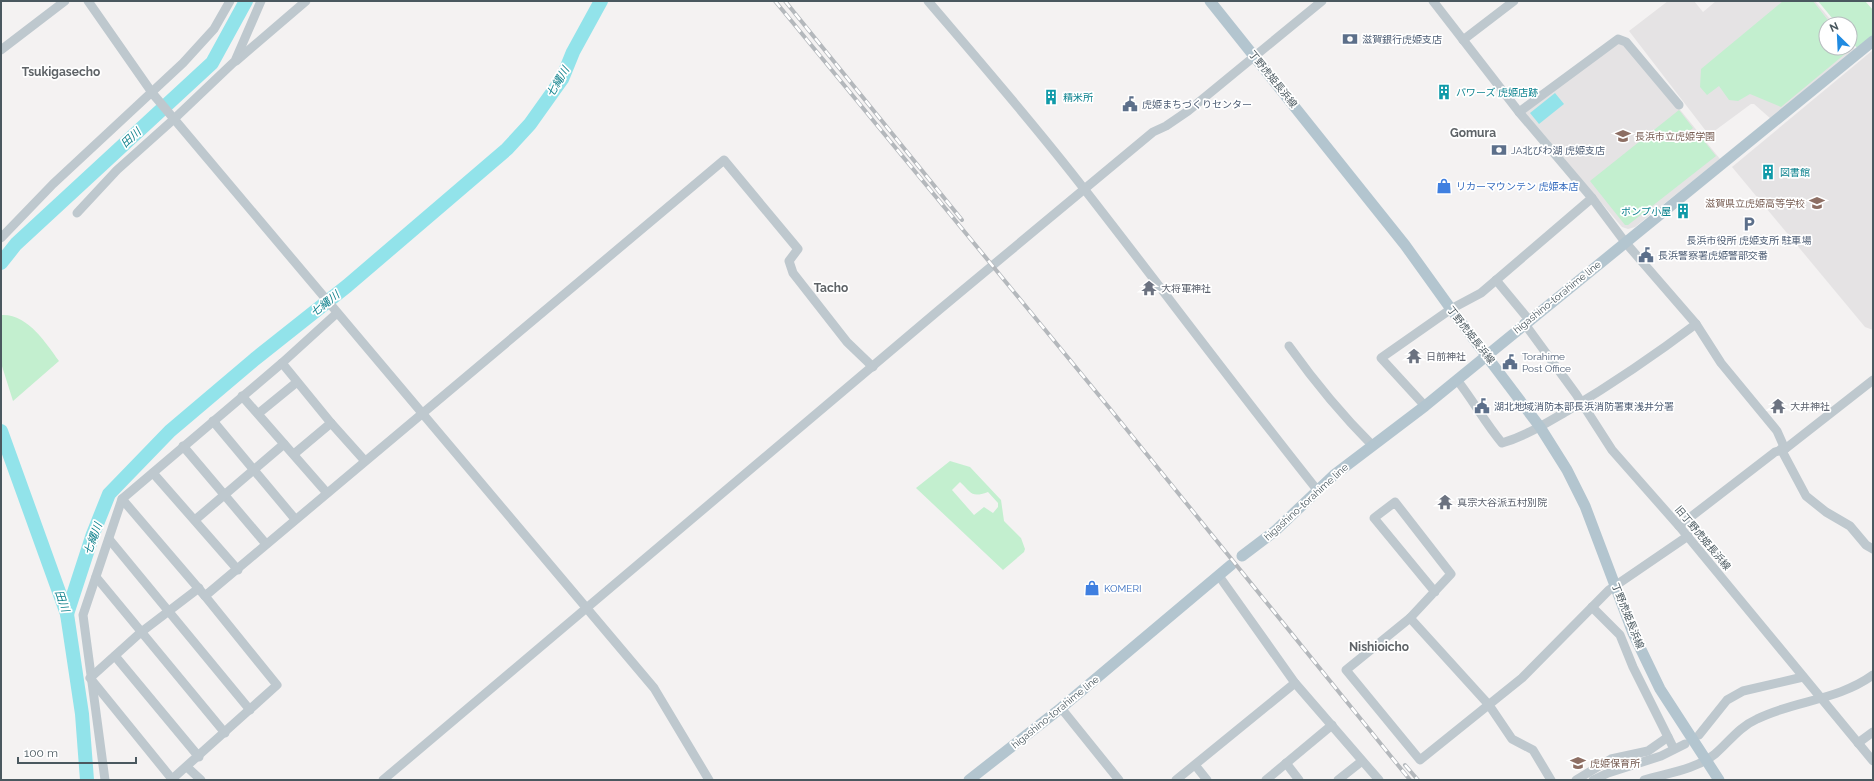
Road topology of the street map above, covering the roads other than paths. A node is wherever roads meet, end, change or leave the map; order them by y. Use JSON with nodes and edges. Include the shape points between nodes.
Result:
{"nodes":[{"id":1,"x":65,"y":1,"type":"edge"},
{"id":2,"x":88,"y":1,"type":"edge"},
{"id":3,"x":230,"y":1,"type":"edge"},
{"id":4,"x":261,"y":1,"type":"edge"},
{"id":5,"x":306,"y":1,"type":"edge"},
{"id":6,"x":928,"y":1,"type":"edge"},
{"id":7,"x":1210,"y":1,"type":"edge"},
{"id":8,"x":1322,"y":1,"type":"edge"},
{"id":9,"x":1433,"y":1,"type":"edge"},
{"id":10,"x":1514,"y":1,"type":"edge"},
{"id":11,"x":1463,"y":40,"type":"junction"},
{"id":12,"x":1873,"y":41,"type":"edge"},
{"id":13,"x":1,"y":50,"type":"edge"},
{"id":14,"x":1254,"y":56,"type":"junction"},
{"id":15,"x":235,"y":62,"type":"junction"},
{"id":16,"x":153,"y":93,"type":"junction"},
{"id":17,"x":1679,"y":105,"type":"dead end"},
{"id":18,"x":1519,"y":112,"type":"junction"},
{"id":19,"x":173,"y":118,"type":"junction"},
{"id":20,"x":1084,"y":189,"type":"junction"},
{"id":21,"x":1592,"y":198,"type":"junction"},
{"id":22,"x":77,"y":213,"type":"dead end"},
{"id":23,"x":1,"y":238,"type":"edge"},
{"id":24,"x":1625,"y":242,"type":"junction"},
{"id":25,"x":1496,"y":280,"type":"junction"},
{"id":26,"x":1451,"y":309,"type":"junction"},
{"id":27,"x":336,"y":312,"type":"junction"},
{"id":28,"x":1526,"y":322,"type":"junction"},
{"id":29,"x":1696,"y":324,"type":"junction"},
{"id":30,"x":1289,"y":346,"type":"dead end"},
{"id":31,"x":1487,"y":355,"type":"junction"},
{"id":32,"x":282,"y":363,"type":"junction"},
{"id":33,"x":873,"y":367,"type":"junction"},
{"id":34,"x":1457,"y":380,"type":"junction"},
{"id":35,"x":1873,"y":380,"type":"edge"},
{"id":36,"x":297,"y":382,"type":"junction"},
{"id":37,"x":242,"y":396,"type":"junction"},
{"id":38,"x":1581,"y":402,"type":"junction"},
{"id":39,"x":1425,"y":406,"type":"junction"},
{"id":40,"x":259,"y":413,"type":"junction"},
{"id":41,"x":423,"y":413,"type":"junction"},
{"id":42,"x":213,"y":421,"type":"junction"},
{"id":43,"x":331,"y":423,"type":"junction"},
{"id":44,"x":1540,"y":427,"type":"junction"},
{"id":45,"x":284,"y":444,"type":"junction"},
{"id":46,"x":1372,"y":445,"type":"junction"},
{"id":47,"x":183,"y":446,"type":"junction"},
{"id":48,"x":1783,"y":449,"type":"junction"},
{"id":49,"x":294,"y":454,"type":"junction"},
{"id":50,"x":365,"y":461,"type":"junction"},
{"id":51,"x":254,"y":470,"type":"junction"},
{"id":52,"x":153,"y":472,"type":"junction"},
{"id":53,"x":1318,"y":491,"type":"junction"},
{"id":54,"x":327,"y":492,"type":"junction"},
{"id":55,"x":225,"y":494,"type":"junction"},
{"id":56,"x":122,"y":499,"type":"junction"},
{"id":57,"x":295,"y":519,"type":"junction"},
{"id":58,"x":195,"y":520,"type":"junction"},
{"id":59,"x":1679,"y":526,"type":"junction"},
{"id":60,"x":1688,"y":536,"type":"junction"},
{"id":61,"x":109,"y":539,"type":"junction"},
{"id":62,"x":266,"y":544,"type":"junction"},
{"id":63,"x":1873,"y":549,"type":"edge"},
{"id":64,"x":1242,"y":556,"type":"dead end"},
{"id":65,"x":1231,"y":565,"type":"dead end"},
{"id":66,"x":238,"y":570,"type":"junction"},
{"id":67,"x":1218,"y":576,"type":"junction"},
{"id":68,"x":96,"y":577,"type":"junction"},
{"id":69,"x":1615,"y":585,"type":"junction"},
{"id":70,"x":199,"y":588,"type":"junction"},
{"id":71,"x":1435,"y":592,"type":"junction"},
{"id":72,"x":205,"y":596,"type":"junction"},
{"id":73,"x":1592,"y":606,"type":"junction"},
{"id":74,"x":586,"y":608,"type":"junction"},
{"id":75,"x":168,"y":611,"type":"junction"},
{"id":76,"x":1410,"y":618,"type":"junction"},
{"id":77,"x":140,"y":633,"type":"junction"},
{"id":78,"x":114,"y":656,"type":"junction"},
{"id":79,"x":1873,"y":675,"type":"edge"},
{"id":80,"x":1803,"y":677,"type":"junction"},
{"id":81,"x":90,"y":678,"type":"junction"},
{"id":82,"x":1295,"y":683,"type":"junction"},
{"id":83,"x":1823,"y":699,"type":"junction"},
{"id":84,"x":1489,"y":705,"type":"junction"},
{"id":85,"x":1061,"y":708,"type":"junction"},
{"id":86,"x":250,"y":710,"type":"junction"},
{"id":87,"x":1332,"y":726,"type":"junction"},
{"id":88,"x":1873,"y":732,"type":"edge"},
{"id":89,"x":225,"y":733,"type":"junction"},
{"id":90,"x":1700,"y":735,"type":"dead end"},
{"id":91,"x":1668,"y":737,"type":"junction"},
{"id":92,"x":1858,"y":743,"type":"junction"},
{"id":93,"x":1685,"y":744,"type":"dead end"},
{"id":94,"x":1674,"y":749,"type":"junction"},
{"id":95,"x":199,"y":757,"type":"junction"},
{"id":96,"x":1362,"y":761,"type":"junction"},
{"id":97,"x":1873,"y":761,"type":"edge"},
{"id":98,"x":1286,"y":763,"type":"junction"},
{"id":99,"x":1708,"y":763,"type":"junction"},
{"id":100,"x":1195,"y":764,"type":"junction"},
{"id":101,"x":187,"y":767,"type":"junction"},
{"id":102,"x":1609,"y":776,"type":"edge"},
{"id":103,"x":105,"y":780,"type":"edge"},
{"id":104,"x":172,"y":780,"type":"edge"},
{"id":105,"x":201,"y":780,"type":"edge"},
{"id":106,"x":383,"y":780,"type":"edge"},
{"id":107,"x":709,"y":780,"type":"edge"},
{"id":108,"x":969,"y":780,"type":"edge"},
{"id":109,"x":1119,"y":780,"type":"edge"},
{"id":110,"x":1176,"y":780,"type":"edge"},
{"id":111,"x":1207,"y":780,"type":"edge"},
{"id":112,"x":1266,"y":780,"type":"edge"},
{"id":113,"x":1299,"y":780,"type":"edge"},
{"id":114,"x":1338,"y":780,"type":"edge"},
{"id":115,"x":1379,"y":780,"type":"edge"},
{"id":116,"x":1551,"y":780,"type":"edge"},
{"id":117,"x":1576,"y":780,"type":"edge"},
{"id":118,"x":1593,"y":780,"type":"edge"},
{"id":119,"x":1644,"y":780,"type":"edge"},
{"id":120,"x":1719,"y":780,"type":"edge"}],
"edges":[{"from":1,"to":13,"type":"street"},
{"from":2,"to":16,"type":"street"},
{"from":3,"to":16,"type":"street","via":[[214,29]]},
{"from":4,"to":15,"type":"street"},
{"from":5,"to":15,"type":"street"},
{"from":6,"to":20,"type":"street"},
{"from":7,"to":14,"type":"main road","name":"丁野虎姫長浜線"},
{"from":8,"to":14,"type":"street"},
{"from":9,"to":11,"type":"street"},
{"from":10,"to":11,"type":"street"},
{"from":11,"to":18,"type":"street"},
{"from":12,"to":24,"type":"main road","name":"higashino-torahime line"},
{"from":14,"to":20,"type":"street","via":[[1188,111],[1153,132]]},
{"from":14,"to":26,"type":"main road","name":"丁野虎姫長浜線","via":[[1405,245]]},
{"from":15,"to":19,"type":"street"},
{"from":16,"to":19,"type":"street"},
{"from":16,"to":23,"type":"street","via":[[53,184]]},
{"from":17,"to":18,"type":"street","via":[[1626,42],[1618,40]]},
{"from":18,"to":21,"type":"street"},
{"from":19,"to":22,"type":"street","via":[[117,170]]},
{"from":19,"to":27,"type":"street"},
{"from":20,"to":33,"type":"street"},
{"from":20,"to":53,"type":"street","via":[[1237,390]]},
{"from":21,"to":24,"type":"street"},
{"from":21,"to":25,"type":"street"},
{"from":24,"to":28,"type":"main road","name":"higashino-torahime line"},
{"from":24,"to":29,"type":"street"},
{"from":25,"to":26,"type":"street","via":[[1481,293]]},
{"from":25,"to":28,"type":"street","name":"旧丁野虎姫長浜線"},
{"from":26,"to":31,"type":"main road","name":"丁野虎姫長浜線"},
{"from":26,"to":39,"type":"street","via":[[1381,358]]},
{"from":27,"to":32,"type":"street"},
{"from":27,"to":41,"type":"street"},
{"from":28,"to":31,"type":"main road","name":"higashino-torahime line"},
{"from":28,"to":38,"type":"street","name":"旧丁野虎姫長浜線"},
{"from":29,"to":38,"type":"street","via":[[1657,353]]},
{"from":29,"to":48,"type":"street","via":[[1721,363],[1777,431]]},
{"from":30,"to":46,"type":"street","via":[[1316,383]]},
{"from":31,"to":34,"type":"main road","name":"higashino-torahime line"},
{"from":31,"to":44,"type":"main road","name":"丁野虎姫長浜線"},
{"from":32,"to":36,"type":"street"},
{"from":32,"to":37,"type":"street"},
{"from":33,"to":41,"type":"street","via":[[847,342],[793,273],[789,261],[798,249],[724,160]]},
{"from":33,"to":74,"type":"street"},
{"from":34,"to":39,"type":"main road","name":"higashino-torahime line"},
{"from":34,"to":44,"type":"street","via":[[1502,443],[1522,437]]},
{"from":35,"to":48,"type":"street"},
{"from":36,"to":40,"type":"street"},
{"from":36,"to":43,"type":"street"},
{"from":37,"to":40,"type":"street"},
{"from":37,"to":42,"type":"street"},
{"from":38,"to":44,"type":"street"},
{"from":38,"to":59,"type":"street","name":"旧丁野虎姫長浜線","via":[[1612,450]]},
{"from":39,"to":46,"type":"main road","name":"higashino-torahime line"},
{"from":40,"to":45,"type":"street"},
{"from":41,"to":50,"type":"street"},
{"from":41,"to":74,"type":"street"},
{"from":42,"to":47,"type":"street"},
{"from":42,"to":51,"type":"street"},
{"from":43,"to":49,"type":"street"},
{"from":43,"to":50,"type":"street"},
{"from":44,"to":69,"type":"main road","name":"丁野虎姫長浜線","via":[[1567,470],[1585,506]]},
{"from":45,"to":49,"type":"street"},
{"from":45,"to":51,"type":"street"},
{"from":46,"to":53,"type":"main road","name":"higashino-torahime line"},
{"from":47,"to":52,"type":"street"},
{"from":47,"to":55,"type":"street"},
{"from":48,"to":59,"type":"street","via":[[1730,485]]},
{"from":48,"to":63,"type":"street","via":[[1806,496],[1850,526],[1866,545]]},
{"from":49,"to":54,"type":"street"},
{"from":50,"to":54,"type":"street"},
{"from":51,"to":55,"type":"street"},
{"from":51,"to":57,"type":"street"},
{"from":52,"to":56,"type":"street"},
{"from":52,"to":58,"type":"street"},
{"from":53,"to":64,"type":"main road","name":"higashino-torahime line","via":[[1275,531]]},
{"from":54,"to":57,"type":"street"},
{"from":55,"to":58,"type":"street"},
{"from":55,"to":62,"type":"street"},
{"from":56,"to":61,"type":"street"},
{"from":56,"to":70,"type":"street"},
{"from":57,"to":62,"type":"street"},
{"from":58,"to":66,"type":"street"},
{"from":59,"to":60,"type":"street","name":"旧丁野虎姫長浜線"},
{"from":60,"to":69,"type":"street"},
{"from":60,"to":80,"type":"street","name":"旧丁野虎姫長浜線"},
{"from":61,"to":68,"type":"street"},
{"from":61,"to":75,"type":"street"},
{"from":62,"to":66,"type":"street"},
{"from":65,"to":67,"type":"main road","name":"higashino-torahime line"},
{"from":66,"to":72,"type":"street"},
{"from":67,"to":82,"type":"street"},
{"from":67,"to":85,"type":"main road","name":"higashino-torahime line"},
{"from":68,"to":77,"type":"street"},
{"from":68,"to":81,"type":"street","via":[[83,615]]},
{"from":69,"to":73,"type":"street"},
{"from":69,"to":99,"type":"main road","name":"丁野虎姫長浜線","via":[[1633,633],[1660,689]]},
{"from":70,"to":72,"type":"street"},
{"from":70,"to":75,"type":"street"},
{"from":71,"to":71,"type":"street","via":[[1451,574],[1395,502],[1374,518]]},
{"from":71,"to":76,"type":"street"},
{"from":72,"to":86,"type":"street","via":[[278,685]]},
{"from":73,"to":84,"type":"street","via":[[1522,678]]},
{"from":73,"to":91,"type":"street","via":[[1620,635]]},
{"from":74,"to":106,"type":"street"},
{"from":74,"to":107,"type":"street","via":[[654,688]]},
{"from":75,"to":77,"type":"street"},
{"from":75,"to":86,"type":"street"},
{"from":76,"to":84,"type":"street"},
{"from":76,"to":84,"type":"street","via":[[1346,670],[1420,760]]},
{"from":77,"to":78,"type":"street"},
{"from":77,"to":89,"type":"street"},
{"from":78,"to":81,"type":"street"},
{"from":78,"to":95,"type":"street"},
{"from":79,"to":83,"type":"street","via":[[1856,687]]},
{"from":80,"to":83,"type":"street","name":"旧丁野虎姫長浜線"},
{"from":80,"to":90,"type":"street","via":[[1743,692],[1727,700]]},
{"from":81,"to":103,"type":"street"},
{"from":81,"to":104,"type":"street"},
{"from":82,"to":87,"type":"street"},
{"from":82,"to":100,"type":"street"},
{"from":83,"to":92,"type":"street","name":"旧丁野虎姫長浜線"},
{"from":83,"to":99,"type":"street","via":[[1756,719],[1737,731]]},
{"from":84,"to":116,"type":"street","via":[[1512,739],[1533,750]]},
{"from":85,"to":108,"type":"main road","name":"higashino-torahime line"},
{"from":85,"to":109,"type":"street"},
{"from":86,"to":89,"type":"street"},
{"from":87,"to":96,"type":"street"},
{"from":87,"to":98,"type":"street"},
{"from":88,"to":92,"type":"street"},
{"from":89,"to":95,"type":"street"},
{"from":91,"to":94,"type":"street"},
{"from":91,"to":117,"type":"street","via":[[1648,751],[1611,759]]},
{"from":92,"to":97,"type":"street","name":"旧丁野虎姫長浜線"},
{"from":93,"to":94,"type":"street"},
{"from":94,"to":102,"type":"street"},
{"from":95,"to":101,"type":"street"},
{"from":96,"to":114,"type":"street"},
{"from":96,"to":115,"type":"street"},
{"from":98,"to":112,"type":"street"},
{"from":98,"to":113,"type":"street"},
{"from":99,"to":119,"type":"street"},
{"from":99,"to":120,"type":"main road","name":"丁野虎姫長浜線"},
{"from":100,"to":110,"type":"street"},
{"from":100,"to":111,"type":"street"},
{"from":101,"to":104,"type":"street"},
{"from":101,"to":105,"type":"street"},
{"from":102,"to":118,"type":"street"}]}
